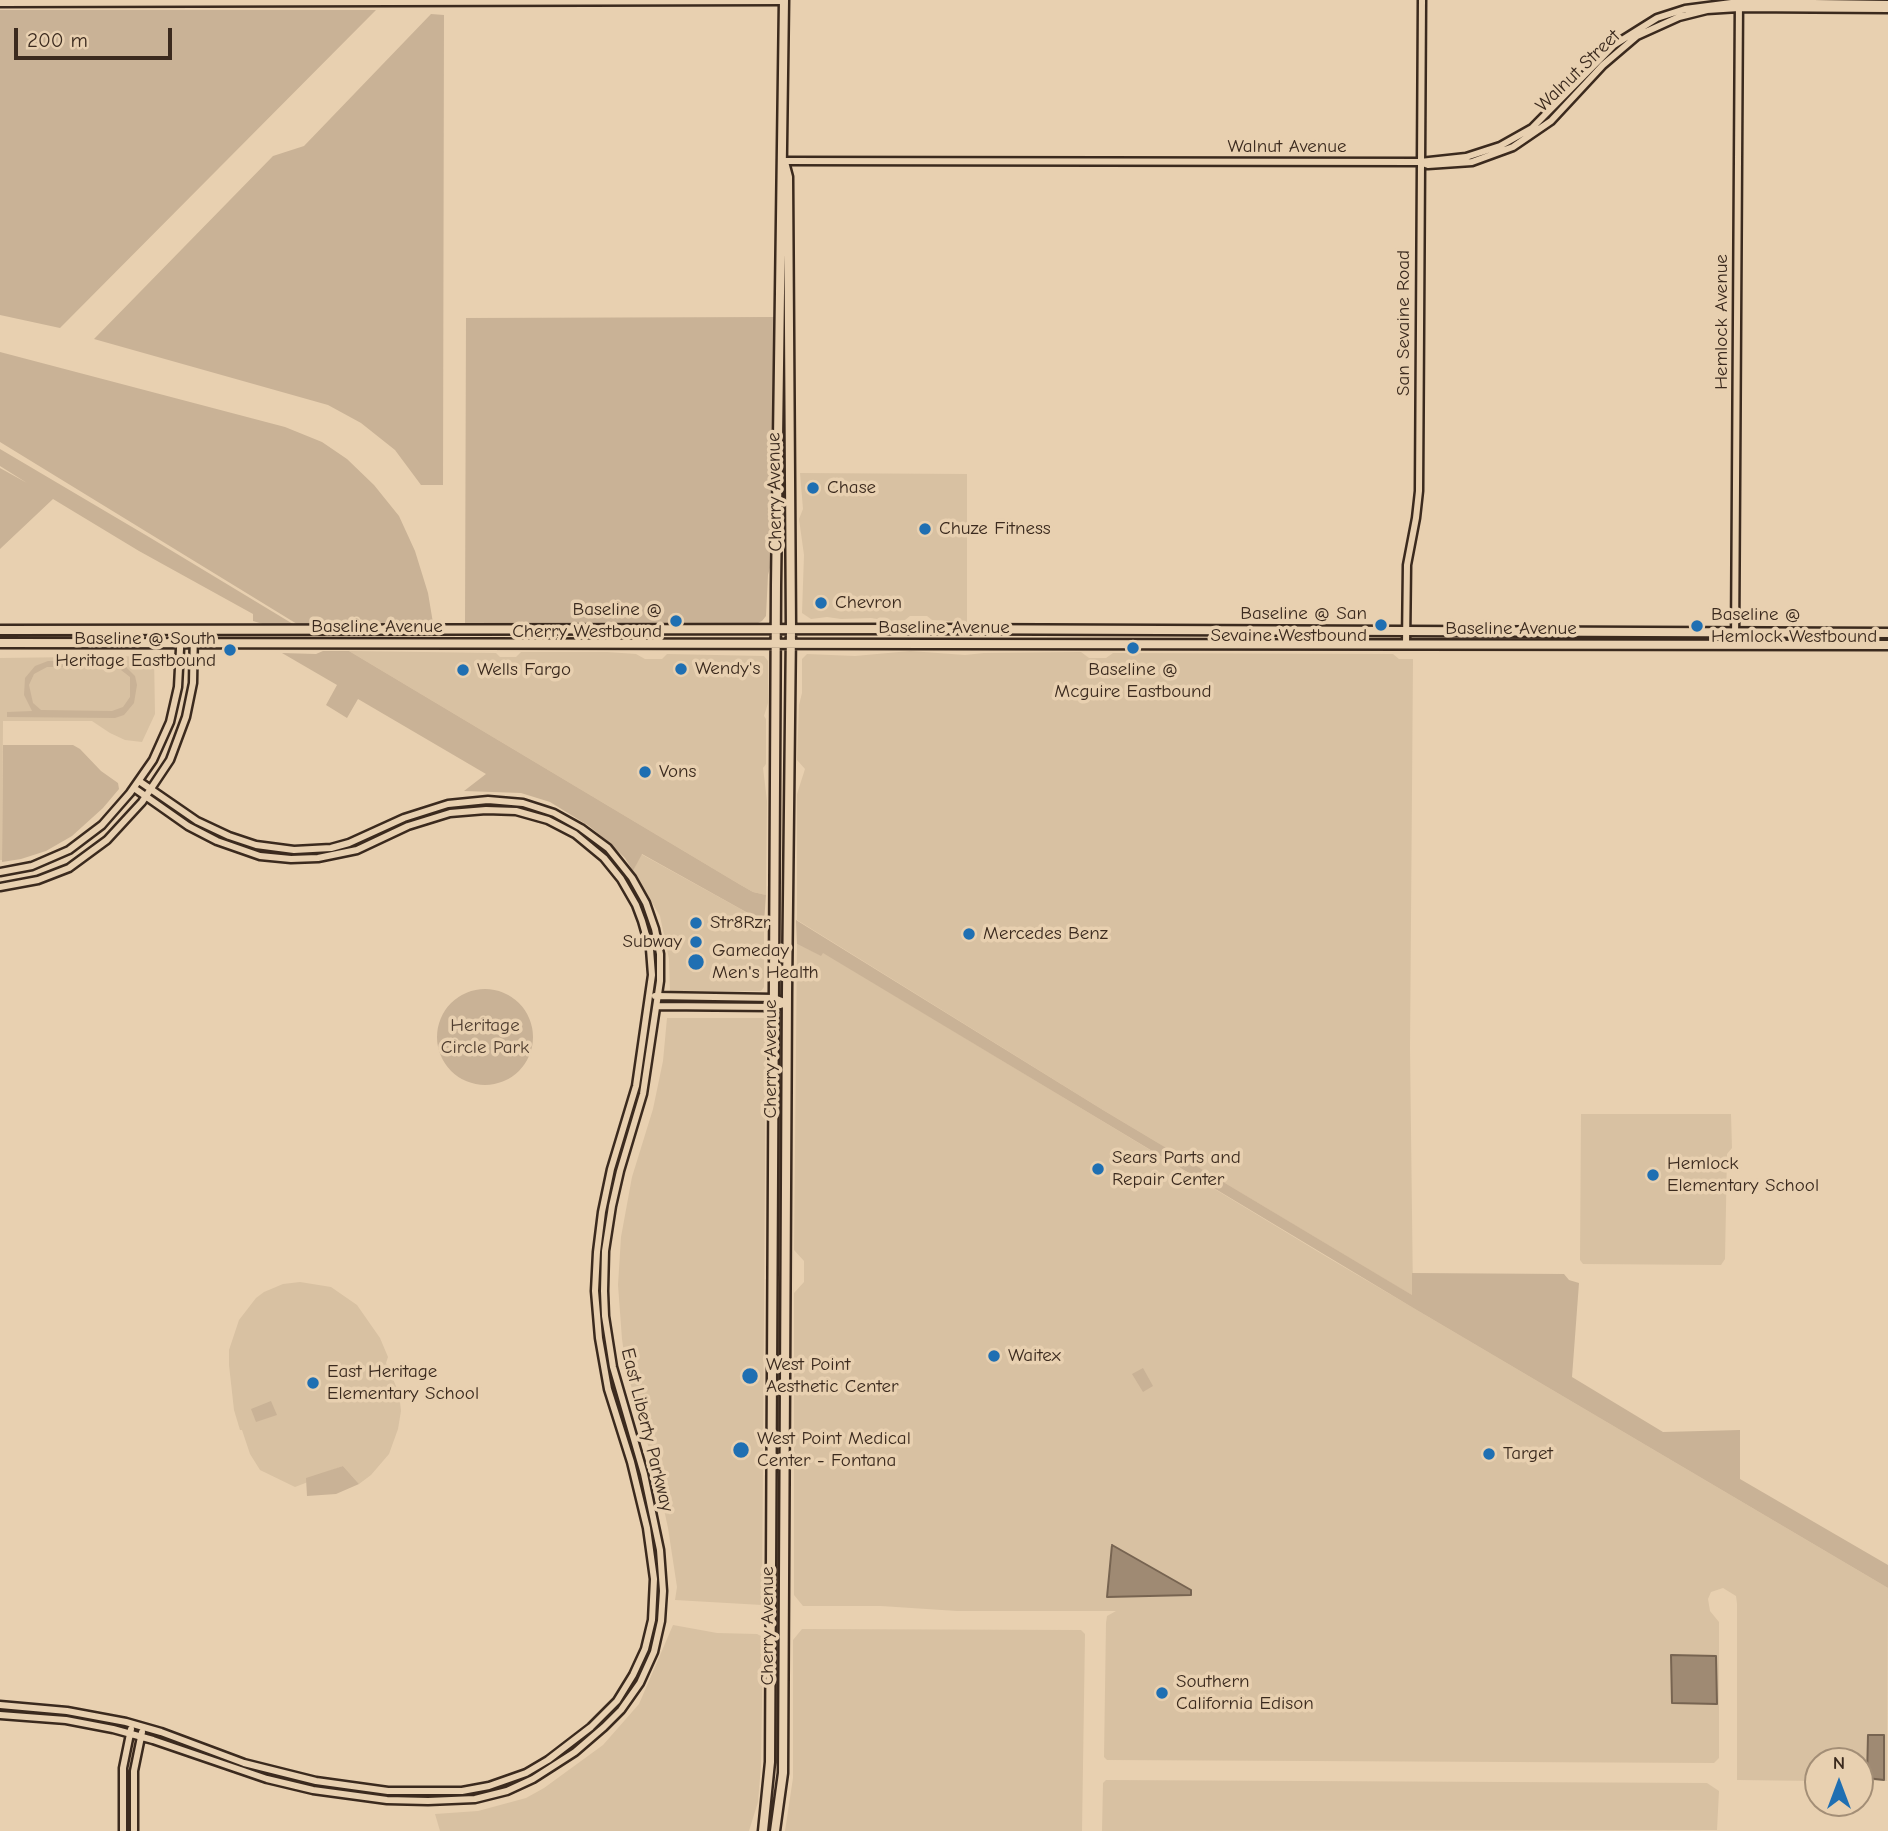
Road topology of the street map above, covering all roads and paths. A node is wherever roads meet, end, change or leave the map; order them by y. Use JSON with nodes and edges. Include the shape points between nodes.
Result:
{"nodes":[{"id":1,"x":1422,"y":0,"type":"edge"},
{"id":2,"x":784,"y":1,"type":"edge"},
{"id":3,"x":0,"y":3,"type":"edge"},
{"id":4,"x":1739,"y":4,"type":"edge"},
{"id":5,"x":1888,"y":6,"type":"edge"},
{"id":6,"x":783,"y":161,"type":"junction"},
{"id":7,"x":1420,"y":162,"type":"junction"},
{"id":8,"x":776,"y":629,"type":"junction"},
{"id":9,"x":791,"y":629,"type":"junction"},
{"id":10,"x":0,"y":630,"type":"edge"},
{"id":11,"x":181,"y":630,"type":"junction"},
{"id":12,"x":194,"y":630,"type":"junction"},
{"id":13,"x":1406,"y":632,"type":"junction"},
{"id":14,"x":1735,"y":632,"type":"junction"},
{"id":15,"x":1888,"y":633,"type":"edge"},
{"id":16,"x":0,"y":643,"type":"edge"},
{"id":17,"x":181,"y":643,"type":"junction"},
{"id":18,"x":194,"y":643,"type":"junction"},
{"id":19,"x":1406,"y":644,"type":"junction"},
{"id":20,"x":776,"y":645,"type":"junction"},
{"id":21,"x":791,"y":645,"type":"junction"},
{"id":22,"x":1735,"y":645,"type":"junction"},
{"id":23,"x":1888,"y":645,"type":"edge"},
{"id":24,"x":136,"y":785,"type":"junction"},
{"id":25,"x":150,"y":790,"type":"junction"},
{"id":26,"x":146,"y":797,"type":"junction"},
{"id":27,"x":0,"y":872,"type":"edge"},
{"id":28,"x":0,"y":887,"type":"edge"},
{"id":29,"x":650,"y":996,"type":"junction"},
{"id":30,"x":659,"y":996,"type":"junction"},
{"id":31,"x":774,"y":1002,"type":"junction"},
{"id":32,"x":787,"y":1003,"type":"junction"},
{"id":33,"x":648,"y":1006,"type":"junction"},
{"id":34,"x":658,"y":1006,"type":"junction"},
{"id":35,"x":0,"y":1705,"type":"edge"},
{"id":36,"x":0,"y":1715,"type":"edge"},
{"id":37,"x":132,"y":1724,"type":"junction"},
{"id":38,"x":143,"y":1727,"type":"junction"},
{"id":39,"x":130,"y":1733,"type":"junction"},
{"id":40,"x":141,"y":1736,"type":"junction"},
{"id":41,"x":123,"y":1831,"type":"edge"},
{"id":42,"x":134,"y":1831,"type":"edge"},
{"id":43,"x":763,"y":1831,"type":"edge"},
{"id":44,"x":775,"y":1831,"type":"edge"}],
"edges":[{"from":1,"to":7,"type":"street","name":"San Sevaine Road"},
{"from":2,"to":3,"type":"street"},
{"from":2,"to":6,"type":"main road","name":"Cherry Avenue"},
{"from":4,"to":5,"type":"street"},
{"from":4,"to":7,"type":"street","name":"Walnut Avenue","via":[[1685,9],[1657,18],[1614,45],[1523,134],[1483,153]]},
{"from":4,"to":14,"type":"street","name":"Hemlock Avenue"},
{"from":6,"to":7,"type":"street","name":"Walnut Avenue"},
{"from":6,"to":8,"type":"main road","name":"Cherry Avenue"},
{"from":6,"to":9,"type":"main road","name":"Cherry Avenue","via":[[788,177]]},
{"from":7,"to":13,"type":"street","name":"San Sevaine Road","via":[[1419,491],[1407,565]]},
{"from":8,"to":9,"type":"main road","name":"Baseline Avenue"},
{"from":8,"to":12,"type":"main road","name":"Baseline Avenue"},
{"from":8,"to":20,"type":"main road","name":"Cherry Avenue"},
{"from":9,"to":13,"type":"main road","name":"Baseline Avenue"},
{"from":9,"to":21,"type":"main road","name":"Cherry Avenue"},
{"from":10,"to":11,"type":"main road","name":"Baseline Avenue"},
{"from":11,"to":12,"type":"main road","name":"Baseline Avenue"},
{"from":11,"to":17,"type":"street"},
{"from":12,"to":18,"type":"street"},
{"from":13,"to":14,"type":"main road","name":"Baseline Avenue"},
{"from":13,"to":19,"type":"street","name":"San Sevaine Road"},
{"from":14,"to":15,"type":"main road","name":"Baseline Avenue"},
{"from":14,"to":22,"type":"street","name":"Hemlock Avenue"},
{"from":16,"to":17,"type":"main road","name":"Baseline Avenue"},
{"from":17,"to":18,"type":"main road","name":"Baseline Avenue"},
{"from":17,"to":24,"type":"street","via":[[170,722]]},
{"from":18,"to":20,"type":"main road","name":"Baseline Avenue"},
{"from":18,"to":25,"type":"street","via":[[186,717],[170,760]]},
{"from":19,"to":21,"type":"main road","name":"Baseline Avenue"},
{"from":19,"to":22,"type":"main road","name":"Baseline Avenue"},
{"from":20,"to":21,"type":"main road","name":"Baseline Avenue"},
{"from":20,"to":31,"type":"main road","name":"Cherry Avenue"},
{"from":21,"to":32,"type":"main road","name":"Cherry Avenue"},
{"from":22,"to":23,"type":"main road","name":"Baseline Avenue"},
{"from":24,"to":25,"type":"street","name":"East Liberty Parkway"},
{"from":24,"to":26,"type":"street","name":"East Liberty Parkway"},
{"from":24,"to":27,"type":"street","via":[[102,825],[69,850],[33,866]]},
{"from":25,"to":26,"type":"street"},
{"from":25,"to":30,"type":"street","name":"East Liberty Parkway","via":[[229,836],[282,850],[331,848],[415,814],[467,801],[511,801],[559,815],[608,848],[638,889],[657,940]]},
{"from":26,"to":28,"type":"street","via":[[114,833],[77,863],[38,880]]},
{"from":26,"to":29,"type":"street","name":"East Liberty Parkway","via":[[217,841],[250,853],[291,859],[357,850],[408,826],[459,812],[510,810],[548,820],[595,849],[628,890],[650,949]]},
{"from":29,"to":30,"type":"street"},
{"from":29,"to":33,"type":"street","name":"East Liberty Parkway"},
{"from":30,"to":31,"type":"street"},
{"from":30,"to":34,"type":"street","name":"East Liberty Parkway"},
{"from":31,"to":32,"type":"street"},
{"from":31,"to":34,"type":"street"},
{"from":31,"to":43,"type":"main road","name":"Cherry Avenue","via":[[770,1775]]},
{"from":32,"to":44,"type":"main road","name":"Cherry Avenue","via":[[783,1761]]},
{"from":33,"to":34,"type":"street"},
{"from":33,"to":38,"type":"street","name":"East Liberty Parkway","via":[[634,1096],[601,1212],[596,1265],[601,1356],[643,1508],[654,1579],[648,1636],[640,1662],[621,1694],[591,1727],[539,1766],[501,1783],[462,1791],[388,1791],[316,1781],[244,1763]]},
{"from":34,"to":40,"type":"street","name":"East Liberty Parkway","via":[[643,1094],[612,1206],[604,1267],[611,1356],[649,1497],[663,1580],[657,1640],[631,1698],[594,1737],[542,1775],[497,1794],[461,1800],[387,1800],[313,1790]]},
{"from":35,"to":37,"type":"street","name":"East Liberty Parkway","via":[[67,1711]]},
{"from":36,"to":39,"type":"street","name":"East Liberty Parkway","via":[[66,1720]]},
{"from":37,"to":38,"type":"street","name":"East Liberty Parkway"},
{"from":37,"to":39,"type":"street"},
{"from":38,"to":40,"type":"street"},
{"from":39,"to":40,"type":"street","name":"East Liberty Parkway"},
{"from":39,"to":41,"type":"street","via":[[122,1768]]},
{"from":40,"to":42,"type":"street","via":[[134,1772]]}]}
